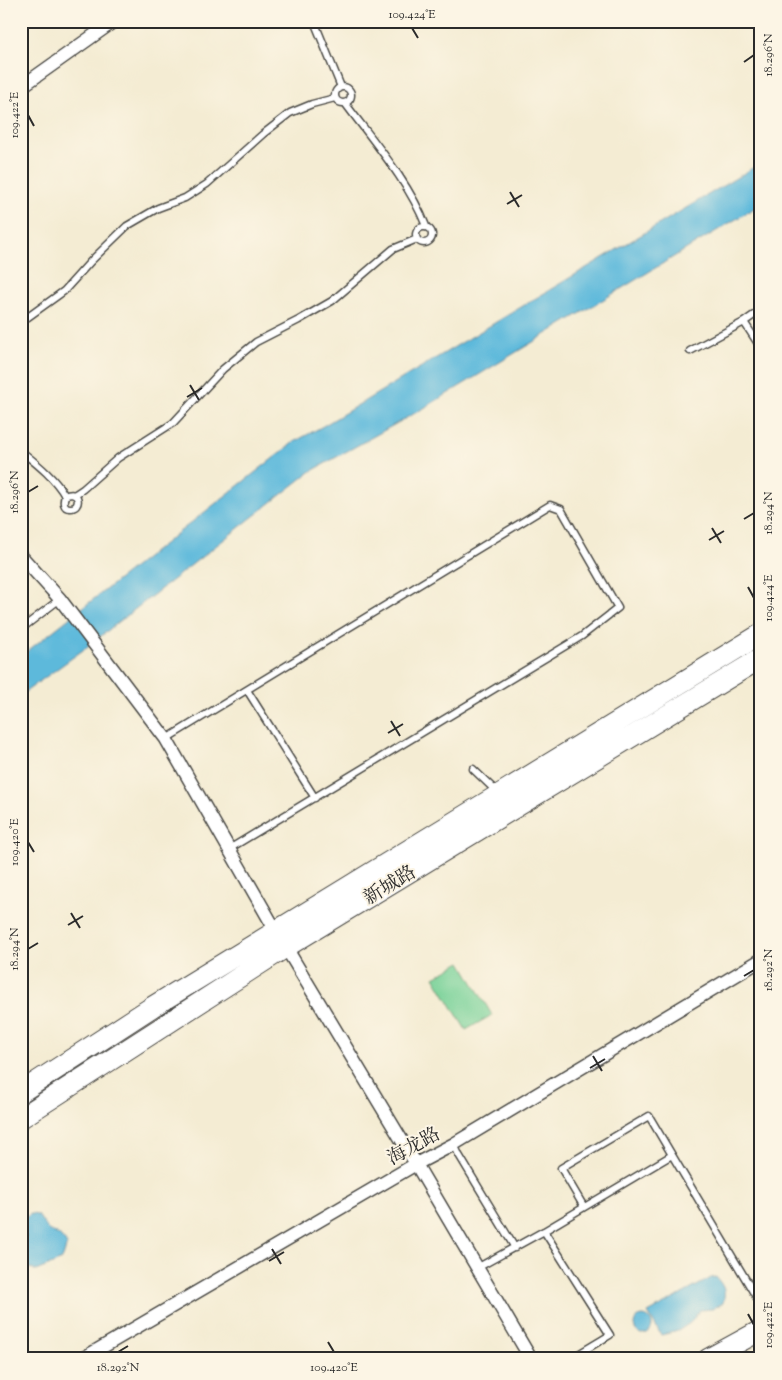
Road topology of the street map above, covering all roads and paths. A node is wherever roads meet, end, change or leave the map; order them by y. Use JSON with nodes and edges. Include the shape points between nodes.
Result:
{"nodes":[{"id":1,"x":114,"y":21,"type":"edge"},
{"id":2,"x":314,"y":21,"type":"edge"},
{"id":3,"x":21,"y":87,"type":"edge"},
{"id":4,"x":342,"y":87,"type":"junction"},
{"id":5,"x":335,"y":98,"type":"junction"},
{"id":6,"x":345,"y":103,"type":"junction"},
{"id":7,"x":426,"y":226,"type":"junction"},
{"id":8,"x":417,"y":239,"type":"junction"},
{"id":9,"x":761,"y":310,"type":"edge"},
{"id":10,"x":21,"y":322,"type":"edge"},
{"id":11,"x":744,"y":322,"type":"junction"},
{"id":12,"x":761,"y":348,"type":"edge"},
{"id":13,"x":690,"y":351,"type":"dead end"},
{"id":14,"x":21,"y":451,"type":"edge"},
{"id":15,"x":74,"y":494,"type":"junction"},
{"id":16,"x":65,"y":496,"type":"junction"},
{"id":17,"x":21,"y":556,"type":"edge"},
{"id":18,"x":60,"y":599,"type":"junction"},
{"id":19,"x":21,"y":629,"type":"edge"},
{"id":20,"x":761,"y":634,"type":"edge"},
{"id":21,"x":761,"y":658,"type":"edge"},
{"id":22,"x":247,"y":690,"type":"junction"},
{"id":23,"x":166,"y":739,"type":"junction"},
{"id":24,"x":473,"y":769,"type":"dead end"},
{"id":25,"x":499,"y":794,"type":"junction"},
{"id":26,"x":314,"y":798,"type":"junction"},
{"id":27,"x":229,"y":849,"type":"junction"},
{"id":28,"x":281,"y":939,"type":"junction"},
{"id":29,"x":761,"y":960,"type":"edge"},
{"id":30,"x":21,"y":1092,"type":"edge"},
{"id":31,"x":21,"y":1118,"type":"edge"},
{"id":32,"x":454,"y":1144,"type":"junction"},
{"id":33,"x":672,"y":1155,"type":"junction"},
{"id":34,"x":416,"y":1164,"type":"junction"},
{"id":35,"x":584,"y":1207,"type":"junction"},
{"id":36,"x":544,"y":1231,"type":"junction"},
{"id":37,"x":515,"y":1248,"type":"junction"},
{"id":38,"x":477,"y":1268,"type":"junction"},
{"id":39,"x":761,"y":1306,"type":"edge"},
{"id":40,"x":761,"y":1330,"type":"edge"},
{"id":41,"x":82,"y":1359,"type":"edge"},
{"id":42,"x":532,"y":1359,"type":"edge"},
{"id":43,"x":570,"y":1359,"type":"edge"},
{"id":44,"x":708,"y":1359,"type":"edge"}],
"edges":[{"from":1,"to":3,"type":"street"},
{"from":2,"to":4,"type":"lane"},
{"from":4,"to":5,"type":"lane","via":[[335,92]]},
{"from":4,"to":6,"type":"lane","via":[[350,89],[352,94]]},
{"from":5,"to":6,"type":"lane"},
{"from":5,"to":10,"type":"lane","via":[[290,113],[207,184],[127,226],[64,291]]},
{"from":6,"to":7,"type":"lane","via":[[404,184]]},
{"from":7,"to":8,"type":"lane","via":[[417,230]]},
{"from":7,"to":8,"type":"lane","via":[[432,232],[430,241],[425,243]]},
{"from":8,"to":15,"type":"lane","via":[[393,249],[332,301],[256,342],[173,423],[118,458]]},
{"from":9,"to":11,"type":"lane"},
{"from":11,"to":12,"type":"lane"},
{"from":11,"to":13,"type":"lane"},
{"from":14,"to":16,"type":"lane","via":[[48,475]]},
{"from":15,"to":16,"type":"lane"},
{"from":15,"to":16,"type":"lane","via":[[78,502],[72,508],[64,505]]},
{"from":17,"to":18,"type":"street"},
{"from":18,"to":19,"type":"lane"},
{"from":18,"to":23,"type":"street"},
{"from":20,"to":25,"type":"main road","name":"新城路"},
{"from":21,"to":28,"type":"main road","name":"新城路"},
{"from":22,"to":23,"type":"lane"},
{"from":22,"to":26,"type":"lane"},
{"from":22,"to":26,"type":"lane","via":[[550,506],[561,509],[618,608],[582,636]]},
{"from":23,"to":27,"type":"street"},
{"from":24,"to":25,"type":"lane"},
{"from":25,"to":28,"type":"main road","name":"新城路"},
{"from":26,"to":27,"type":"lane"},
{"from":27,"to":28,"type":"street"},
{"from":28,"to":30,"type":"main road","name":"新城路","via":[[152,1007]]},
{"from":28,"to":31,"type":"main road","name":"新城路"},
{"from":28,"to":34,"type":"street"},
{"from":29,"to":32,"type":"street","name":"海龙路"},
{"from":32,"to":34,"type":"street","name":"海龙路"},
{"from":32,"to":37,"type":"lane"},
{"from":33,"to":35,"type":"lane"},
{"from":33,"to":35,"type":"lane","via":[[649,1116],[561,1168]]},
{"from":33,"to":39,"type":"lane"},
{"from":34,"to":38,"type":"street"},
{"from":34,"to":41,"type":"street","name":"海龙路"},
{"from":35,"to":36,"type":"lane"},
{"from":36,"to":37,"type":"lane"},
{"from":36,"to":43,"type":"lane","via":[[610,1335]]},
{"from":37,"to":38,"type":"lane"},
{"from":38,"to":42,"type":"street"},
{"from":40,"to":44,"type":"main road"}]}
